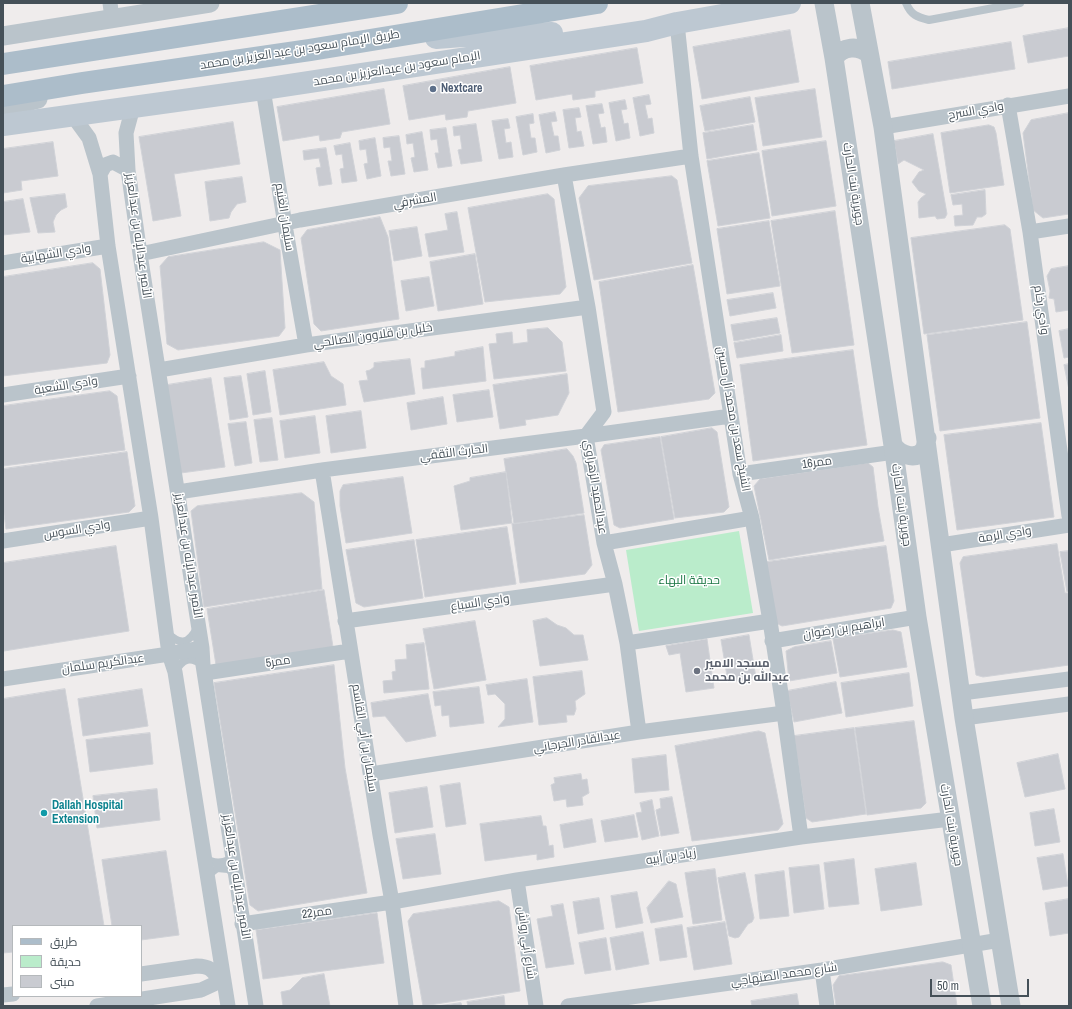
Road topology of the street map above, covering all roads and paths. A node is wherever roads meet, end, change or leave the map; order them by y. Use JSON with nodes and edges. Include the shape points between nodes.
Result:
{"nodes":[{"id":1,"x":210,"y":3,"type":"edge"},
{"id":2,"x":397,"y":3,"type":"edge"},
{"id":3,"x":597,"y":3,"type":"edge"},
{"id":4,"x":790,"y":3,"type":"edge"},
{"id":5,"x":824,"y":3,"type":"edge"},
{"id":6,"x":860,"y":3,"type":"edge"},
{"id":7,"x":906,"y":3,"type":"edge"},
{"id":8,"x":1020,"y":3,"type":"edge"},
{"id":9,"x":111,"y":11,"type":"edge"},
{"id":10,"x":677,"y":23,"type":"junction"},
{"id":11,"x":646,"y":31,"type":"junction"},
{"id":12,"x":3,"y":36,"type":"edge"},
{"id":13,"x":310,"y":50,"type":"junction"},
{"id":14,"x":869,"y":54,"type":"junction"},
{"id":15,"x":834,"y":58,"type":"junction"},
{"id":16,"x":3,"y":60,"type":"edge"},
{"id":17,"x":26,"y":60,"type":"junction"},
{"id":18,"x":3,"y":64,"type":"edge"},
{"id":19,"x":82,"y":82,"type":"junction"},
{"id":20,"x":263,"y":89,"type":"junction"},
{"id":21,"x":3,"y":96,"type":"edge"},
{"id":22,"x":1069,"y":96,"type":"edge"},
{"id":23,"x":1008,"y":105,"type":"junction"},
{"id":24,"x":133,"y":107,"type":"junction"},
{"id":25,"x":3,"y":108,"type":"edge"},
{"id":26,"x":73,"y":116,"type":"junction"},
{"id":27,"x":3,"y":125,"type":"edge"},
{"id":28,"x":883,"y":127,"type":"junction"},
{"id":29,"x":691,"y":156,"type":"junction"},
{"id":30,"x":128,"y":170,"type":"junction"},
{"id":31,"x":100,"y":174,"type":"junction"},
{"id":32,"x":564,"y":175,"type":"junction"},
{"id":33,"x":284,"y":223,"type":"junction"},
{"id":34,"x":1069,"y":226,"type":"edge"},
{"id":35,"x":1030,"y":232,"type":"junction"},
{"id":36,"x":108,"y":246,"type":"junction"},
{"id":37,"x":140,"y":254,"type":"junction"},
{"id":38,"x":3,"y":263,"type":"edge"},
{"id":39,"x":588,"y":308,"type":"junction"},
{"id":40,"x":306,"y":345,"type":"junction"},
{"id":41,"x":159,"y":370,"type":"junction"},
{"id":42,"x":129,"y":376,"type":"junction"},
{"id":43,"x":3,"y":396,"type":"edge"},
{"id":44,"x":731,"y":416,"type":"junction"},
{"id":45,"x":586,"y":436,"type":"junction"},
{"id":46,"x":927,"y":438,"type":"junction"},
{"id":47,"x":893,"y":449,"type":"junction"},
{"id":48,"x":322,"y":470,"type":"junction"},
{"id":49,"x":931,"y":473,"type":"junction"},
{"id":50,"x":740,"y":474,"type":"junction"},
{"id":51,"x":897,"y":476,"type":"junction"},
{"id":52,"x":178,"y":492,"type":"junction"},
{"id":53,"x":1069,"y":516,"type":"edge"},
{"id":54,"x":151,"y":518,"type":"junction"},
{"id":55,"x":752,"y":518,"type":"junction"},
{"id":56,"x":1069,"y":525,"type":"edge"},
{"id":57,"x":3,"y":541,"type":"edge"},
{"id":58,"x":604,"y":543,"type":"junction"},
{"id":59,"x":941,"y":545,"type":"junction"},
{"id":60,"x":615,"y":584,"type":"junction"},
{"id":61,"x":917,"y":617,"type":"junction"},
{"id":62,"x":345,"y":621,"type":"junction"},
{"id":63,"x":770,"y":621,"type":"junction"},
{"id":64,"x":199,"y":626,"type":"junction"},
{"id":65,"x":166,"y":632,"type":"junction"},
{"id":66,"x":772,"y":641,"type":"junction"},
{"id":67,"x":626,"y":643,"type":"junction"},
{"id":68,"x":202,"y":648,"type":"junction"},
{"id":69,"x":350,"y":651,"type":"junction"},
{"id":70,"x":169,"y":654,"type":"junction"},
{"id":71,"x":204,"y":669,"type":"junction"},
{"id":72,"x":175,"y":672,"type":"junction"},
{"id":73,"x":3,"y":679,"type":"edge"},
{"id":74,"x":1069,"y":679,"type":"edge"},
{"id":75,"x":999,"y":688,"type":"junction"},
{"id":76,"x":962,"y":693,"type":"junction"},
{"id":77,"x":1069,"y":704,"type":"edge"},
{"id":78,"x":784,"y":712,"type":"junction"},
{"id":79,"x":1004,"y":713,"type":"junction"},
{"id":80,"x":964,"y":718,"type":"junction"},
{"id":81,"x":639,"y":732,"type":"junction"},
{"id":82,"x":370,"y":774,"type":"junction"},
{"id":83,"x":950,"y":819,"type":"junction"},
{"id":84,"x":801,"y":837,"type":"junction"},
{"id":85,"x":232,"y":854,"type":"junction"},
{"id":86,"x":205,"y":857,"type":"junction"},
{"id":87,"x":235,"y":874,"type":"junction"},
{"id":88,"x":208,"y":875,"type":"junction"},
{"id":89,"x":517,"y":880,"type":"junction"},
{"id":90,"x":392,"y":902,"type":"junction"},
{"id":91,"x":242,"y":924,"type":"junction"},
{"id":92,"x":1000,"y":940,"type":"junction"},
{"id":93,"x":972,"y":945,"type":"junction"},
{"id":94,"x":822,"y":970,"type":"junction"},
{"id":95,"x":142,"y":974,"type":"edge"},
{"id":96,"x":127,"y":999,"type":"edge"},
{"id":97,"x":97,"y":1006,"type":"edge"},
{"id":98,"x":228,"y":1006,"type":"edge"},
{"id":99,"x":256,"y":1006,"type":"edge"},
{"id":100,"x":406,"y":1006,"type":"edge"},
{"id":101,"x":536,"y":1006,"type":"edge"},
{"id":102,"x":568,"y":1006,"type":"edge"},
{"id":103,"x":827,"y":1006,"type":"edge"},
{"id":104,"x":982,"y":1006,"type":"edge"},
{"id":105,"x":1011,"y":1006,"type":"edge"}],
"edges":[{"from":1,"to":9,"type":"street"},
{"from":2,"to":17,"type":"main road"},
{"from":3,"to":13,"type":"main road","name":"طريق الإمام سعود بن عبد العزيز بن محمد"},
{"from":4,"to":10,"type":"main road","name":"الإمام سعود بن عبدالعزيز بن محمد"},
{"from":5,"to":15,"type":"street","name":"جويرية بنت الحارث"},
{"from":6,"to":14,"type":"street"},
{"from":7,"to":8,"type":"lane","via":[[916,16],[929,20]]},
{"from":9,"to":12,"type":"street"},
{"from":10,"to":11,"type":"main road","name":"الإمام سعود بن عبدالعزيز بن محمد"},
{"from":10,"to":29,"type":"street","name":"الشيخ سعد بن محمد آل حسين"},
{"from":11,"to":13,"type":"main road","via":[[463,36]]},
{"from":11,"to":20,"type":"main road","name":"الإمام سعود بن عبدالعزيز بن محمد"},
{"from":13,"to":19,"type":"main road","name":"طريق الإمام سعود بن عبد العزيز بن محمد"},
{"from":14,"to":15,"type":"street","via":[[859,48],[850,48],[838,52]]},
{"from":14,"to":28,"type":"street"},
{"from":15,"to":47,"type":"street","name":"جويرية بنت الحارث"},
{"from":16,"to":17,"type":"street"},
{"from":17,"to":18,"type":"main road"},
{"from":19,"to":21,"type":"main road","name":"طريق الإمام سعود بن عبد العزيز بن محمد"},
{"from":19,"to":25,"type":"street","via":[[38,99]]},
{"from":20,"to":24,"type":"main road","name":"الإمام سعود بن عبدالعزيز بن محمد"},
{"from":20,"to":33,"type":"street","name":"سليمان الغنيم"},
{"from":22,"to":23,"type":"street","name":"وادي السرح"},
{"from":23,"to":28,"type":"street","name":"وادي السرح"},
{"from":23,"to":35,"type":"street","name":"وادي رخام"},
{"from":24,"to":26,"type":"main road","name":"الإمام سعود بن عبدالعزيز بن محمد"},
{"from":24,"to":30,"type":"street","name":"الأمير عبدالإله بن عبدالعزيز","via":[[126,133]]},
{"from":26,"to":27,"type":"main road","name":"الإمام سعود بن عبدالعزيز بن محمد"},
{"from":26,"to":31,"type":"street","via":[[89,138]]},
{"from":28,"to":46,"type":"street"},
{"from":29,"to":32,"type":"street","name":"المشرفي"},
{"from":29,"to":44,"type":"street","name":"الشيخ سعد بن محمد آل حسين"},
{"from":30,"to":31,"type":"street","via":[[112,162],[105,165]]},
{"from":30,"to":37,"type":"street","name":"الأمير عبدالإله بن عبدالعزيز"},
{"from":31,"to":36,"type":"street"},
{"from":32,"to":33,"type":"street","name":"المشرفي"},
{"from":32,"to":39,"type":"street","name":"عبدالحميد الزهراوي"},
{"from":33,"to":37,"type":"street","name":"المشرفي"},
{"from":33,"to":40,"type":"street","name":"سليمان الغنيم"},
{"from":34,"to":35,"type":"street"},
{"from":35,"to":53,"type":"street","name":"وادي رخام"},
{"from":36,"to":38,"type":"street","name":"وادي الشهابية"},
{"from":36,"to":42,"type":"street"},
{"from":37,"to":41,"type":"street","name":"الأمير عبدالإله بن عبدالعزيز"},
{"from":39,"to":40,"type":"street","name":"خليل بن قلاوون الصالحي"},
{"from":39,"to":45,"type":"street","name":"عبدالحميد الزهراوي","via":[[604,412]]},
{"from":40,"to":41,"type":"street","name":"خليل بن قلاوون الصالحي"},
{"from":41,"to":52,"type":"street","name":"الأمير عبدالإله بن عبدالعزيز"},
{"from":42,"to":43,"type":"street","name":"وادي الشعبة"},
{"from":42,"to":54,"type":"street"},
{"from":44,"to":45,"type":"street","name":"الحارث الثقفي"},
{"from":44,"to":50,"type":"street","name":"الشيخ سعد بن محمد آل حسين"},
{"from":45,"to":48,"type":"street","name":"الحارث الثقفي"},
{"from":45,"to":58,"type":"street","name":"عبدالحميد الزهراوي"},
{"from":46,"to":47,"type":"street","via":[[922,452],[912,455]]},
{"from":46,"to":49,"type":"street"},
{"from":47,"to":50,"type":"street","name":"ممر16"},
{"from":47,"to":51,"type":"street","name":"جويرية بنت الحارث"},
{"from":48,"to":52,"type":"street","name":"الحارث الثقفي"},
{"from":48,"to":62,"type":"street","name":"سليمان بن أبي القاسم"},
{"from":49,"to":51,"type":"street","via":[[929,468],[918,462],[906,465]]},
{"from":49,"to":59,"type":"street"},
{"from":50,"to":55,"type":"street","name":"الشيخ سعد بن محمد آل حسين"},
{"from":51,"to":61,"type":"street","name":"جويرية بنت الحارث"},
{"from":52,"to":64,"type":"street","name":"الأمير عبدالإله بن عبدالعزيز"},
{"from":54,"to":57,"type":"street","name":"وادي السوس"},
{"from":54,"to":65,"type":"street"},
{"from":55,"to":58,"type":"street"},
{"from":55,"to":63,"type":"street","name":"الشيخ سعد بن محمد آل حسين"},
{"from":56,"to":59,"type":"street","name":"وادي الرمة"},
{"from":58,"to":60,"type":"street","name":"عبدالحميد الزهراوي"},
{"from":59,"to":76,"type":"street"},
{"from":60,"to":62,"type":"street","name":"وادي السباع"},
{"from":60,"to":67,"type":"street","name":"عبدالحميد الزهراوي"},
{"from":61,"to":66,"type":"street","name":"ابراهيم بن رضوان"},
{"from":61,"to":83,"type":"street","name":"جويرية بنت الحارث"},
{"from":62,"to":69,"type":"street","name":"سليمان بن أبي القاسم"},
{"from":63,"to":66,"type":"street","name":"الشيخ سعد بن محمد آل حسين"},
{"from":63,"to":67,"type":"street"},
{"from":64,"to":65,"type":"lane","via":[[188,641],[183,642],[175,640]]},
{"from":64,"to":68,"type":"street","name":"الأمير عبدالإله بن عبدالعزيز"},
{"from":65,"to":70,"type":"street"},
{"from":66,"to":78,"type":"street","name":"الشيخ سعد بن محمد آل حسين"},
{"from":67,"to":81,"type":"street","name":"عبدالحميد الزهراوي"},
{"from":68,"to":70,"type":"street","name":"عبدالكريم سلمان"},
{"from":68,"to":71,"type":"street","name":"الأمير عبدالإله بن عبدالعزيز"},
{"from":69,"to":71,"type":"street","name":"ممر5"},
{"from":69,"to":82,"type":"street","name":"سليمان بن أبي القاسم"},
{"from":70,"to":72,"type":"street"},
{"from":70,"to":73,"type":"street","name":"عبدالكريم سلمان"},
{"from":71,"to":72,"type":"lane","via":[[197,661],[189,659],[184,660]]},
{"from":71,"to":85,"type":"street","name":"الأمير عبدالإله بن عبدالعزيز"},
{"from":72,"to":86,"type":"street"},
{"from":74,"to":75,"type":"street"},
{"from":75,"to":76,"type":"street"},
{"from":75,"to":79,"type":"street","via":[[992,692],[986,702],[993,712]]},
{"from":76,"to":80,"type":"street"},
{"from":77,"to":79,"type":"street"},
{"from":78,"to":81,"type":"street","name":"عبدالقادر الجرجاني"},
{"from":78,"to":84,"type":"street","name":"الشيخ سعد بن محمد آل حسين"},
{"from":79,"to":80,"type":"street"},
{"from":80,"to":92,"type":"street"},
{"from":81,"to":82,"type":"street","name":"عبدالقادر الجرجاني"},
{"from":82,"to":90,"type":"street","name":"سليمان بن أبي القاسم"},
{"from":83,"to":84,"type":"street","name":"زياد بن أبيه"},
{"from":83,"to":93,"type":"street","name":"جويرية بنت الحارث"},
{"from":84,"to":89,"type":"street","name":"زياد بن أبيه"},
{"from":85,"to":86,"type":"lane","via":[[229,860],[220,863],[214,863]]},
{"from":85,"to":87,"type":"street","name":"الأمير عبدالإله بن عبدالعزيز"},
{"from":86,"to":88,"type":"street"},
{"from":87,"to":88,"type":"lane","via":[[228,869],[217,868]]},
{"from":87,"to":91,"type":"street","name":"الأمير عبدالإله بن عبدالعزيز"},
{"from":88,"to":98,"type":"street"},
{"from":89,"to":90,"type":"street","name":"زياد بن أبيه"},
{"from":89,"to":101,"type":"street","name":"شارع أبي رواش"},
{"from":90,"to":91,"type":"street","name":"ممر22"},
{"from":90,"to":100,"type":"street","name":"سليمان بن أبي القاسم"},
{"from":91,"to":99,"type":"street","name":"الأمير عبدالإله بن عبدالعزيز"},
{"from":92,"to":93,"type":"street","name":"شارع محمد الصنهاجي"},
{"from":92,"to":105,"type":"street"},
{"from":93,"to":94,"type":"street","name":"شارع محمد الصنهاجي"},
{"from":93,"to":104,"type":"street","name":"جويرية بنت الحارث"},
{"from":94,"to":102,"type":"street","name":"شارع محمد الصنهاجي"},
{"from":94,"to":103,"type":"street"},
{"from":95,"to":96,"type":"street","via":[[204,966],[215,972],[217,979],[214,984],[201,990]]},
{"from":96,"to":97,"type":"street"}]}
